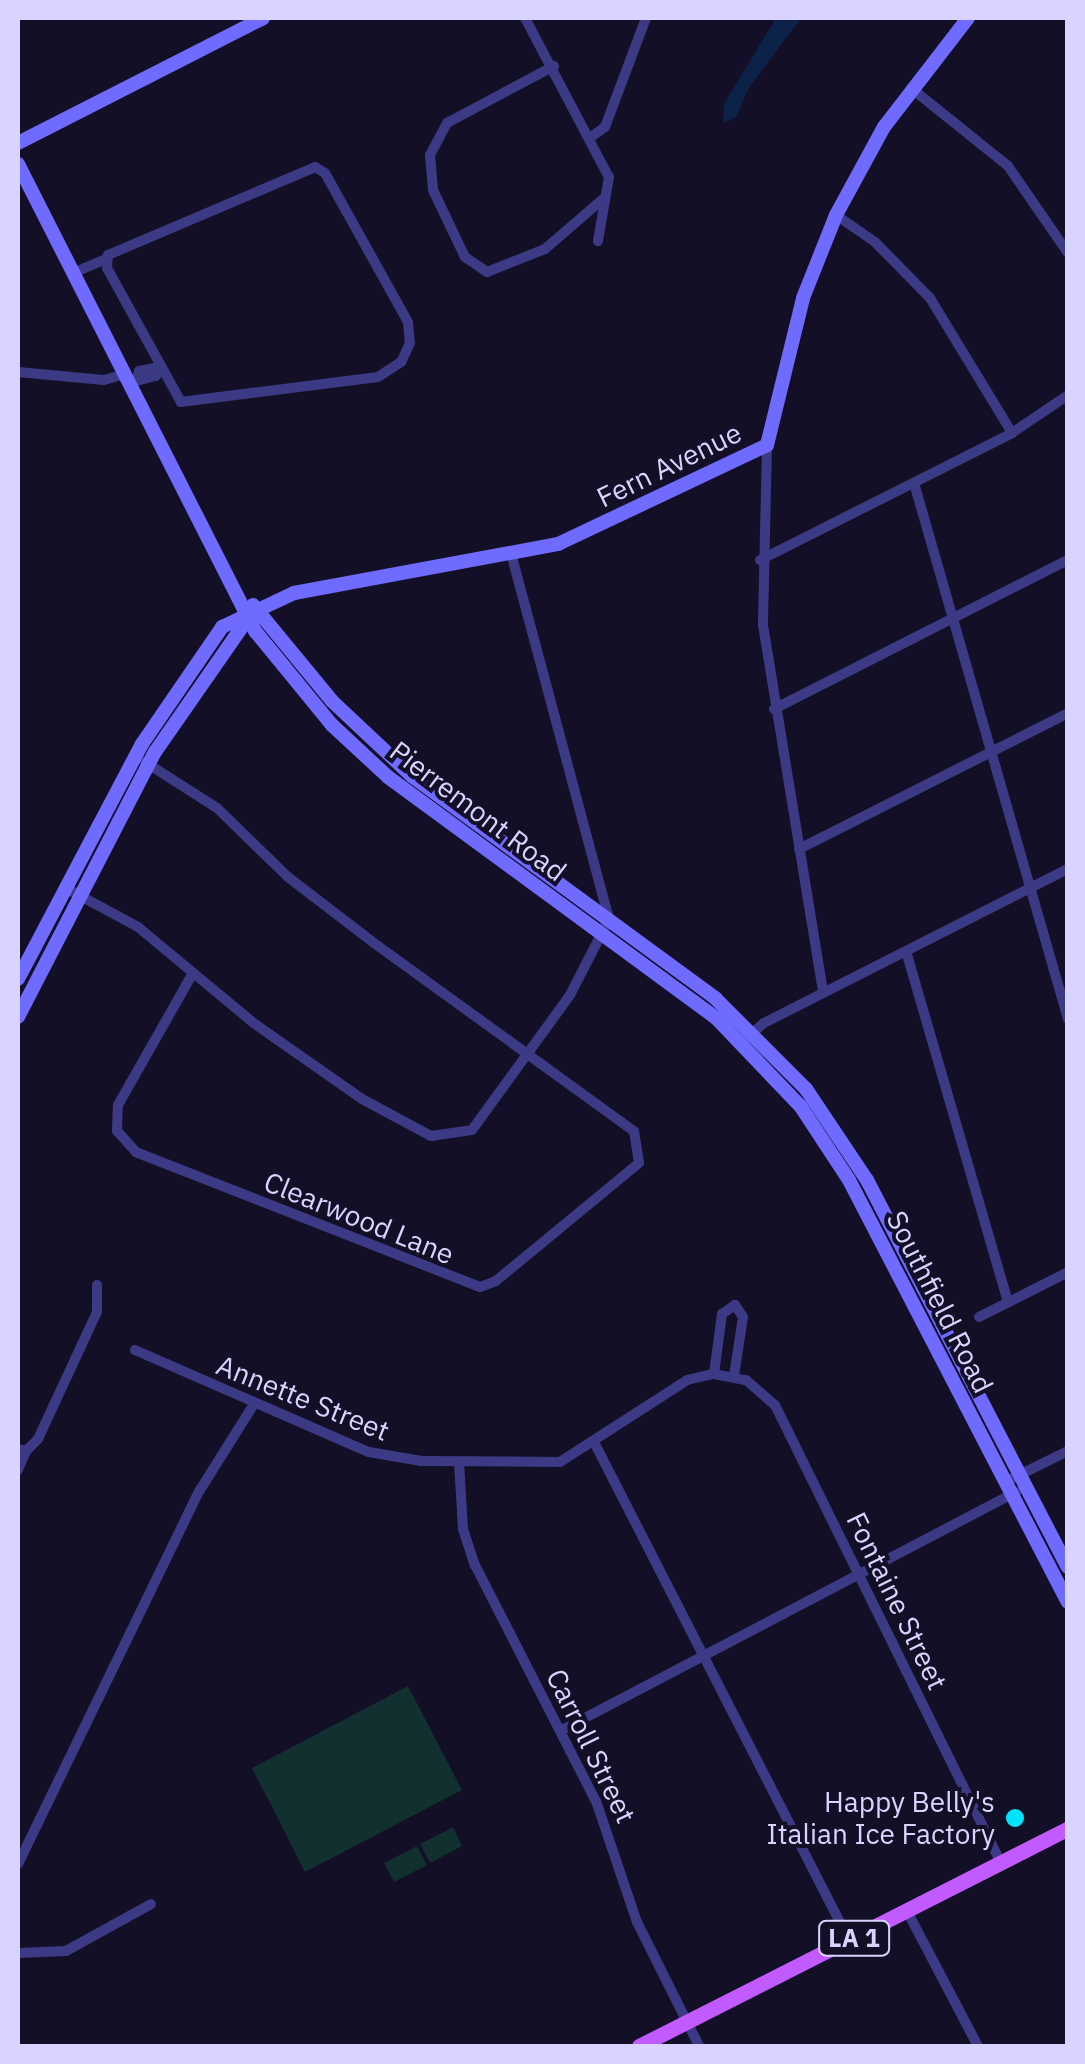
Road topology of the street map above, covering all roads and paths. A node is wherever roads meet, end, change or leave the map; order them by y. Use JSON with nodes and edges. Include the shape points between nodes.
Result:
{"nodes":[{"id":1,"x":263,"y":18,"type":"edge"},
{"id":2,"x":525,"y":18,"type":"edge"},
{"id":3,"x":646,"y":18,"type":"edge"},
{"id":4,"x":968,"y":18,"type":"edge"},
{"id":5,"x":554,"y":66,"type":"junction"},
{"id":6,"x":911,"y":88,"type":"junction"},
{"id":7,"x":591,"y":137,"type":"junction"},
{"id":8,"x":18,"y":144,"type":"edge"},
{"id":9,"x":18,"y":164,"type":"edge"},
{"id":10,"x":604,"y":198,"type":"junction"},
{"id":11,"x":836,"y":215,"type":"junction"},
{"id":12,"x":598,"y":242,"type":"dead end"},
{"id":13,"x":1068,"y":253,"type":"edge"},
{"id":14,"x":106,"y":259,"type":"junction"},
{"id":15,"x":73,"y":273,"type":"junction"},
{"id":16,"x":160,"y":367,"type":"junction"},
{"id":17,"x":18,"y":372,"type":"edge"},
{"id":18,"x":130,"y":379,"type":"junction"},
{"id":19,"x":1068,"y":394,"type":"edge"},
{"id":20,"x":1012,"y":433,"type":"junction"},
{"id":21,"x":767,"y":445,"type":"junction"},
{"id":22,"x":914,"y":484,"type":"junction"},
{"id":23,"x":512,"y":556,"type":"junction"},
{"id":24,"x":760,"y":560,"type":"junction"},
{"id":25,"x":1068,"y":560,"type":"edge"},
{"id":26,"x":253,"y":615,"type":"junction"},
{"id":27,"x":953,"y":618,"type":"junction"},
{"id":28,"x":774,"y":709,"type":"junction"},
{"id":29,"x":1068,"y":713,"type":"edge"},
{"id":30,"x":991,"y":751,"type":"junction"},
{"id":31,"x":142,"y":761,"type":"junction"},
{"id":32,"x":418,"y":791,"type":"junction"},
{"id":33,"x":799,"y":849,"type":"junction"},
{"id":34,"x":1068,"y":869,"type":"edge"},
{"id":35,"x":64,"y":887,"type":"junction"},
{"id":36,"x":1030,"y":888,"type":"junction"},
{"id":37,"x":568,"y":890,"type":"junction"},
{"id":38,"x":80,"y":894,"type":"junction"},
{"id":39,"x":560,"y":904,"type":"junction"},
{"id":40,"x":609,"y":919,"type":"junction"},
{"id":41,"x":605,"y":937,"type":"junction"},
{"id":42,"x":906,"y":951,"type":"junction"},
{"id":43,"x":193,"y":973,"type":"junction"},
{"id":44,"x":18,"y":979,"type":"edge"},
{"id":45,"x":823,"y":993,"type":"junction"},
{"id":46,"x":18,"y":1016,"type":"edge"},
{"id":47,"x":1068,"y":1020,"type":"edge"},
{"id":48,"x":748,"y":1037,"type":"junction"},
{"id":49,"x":529,"y":1055,"type":"junction"},
{"id":50,"x":1068,"y":1272,"type":"edge"},
{"id":51,"x":97,"y":1285,"type":"dead end"},
{"id":52,"x":1008,"y":1303,"type":"junction"},
{"id":53,"x":980,"y":1318,"type":"dead end"},
{"id":54,"x":939,"y":1336,"type":"junction"},
{"id":55,"x":135,"y":1350,"type":"dead end"},
{"id":56,"x":714,"y":1374,"type":"junction"},
{"id":57,"x":734,"y":1376,"type":"junction"},
{"id":58,"x":254,"y":1404,"type":"junction"},
{"id":59,"x":596,"y":1444,"type":"junction"},
{"id":60,"x":22,"y":1450,"type":"edge"},
{"id":61,"x":1068,"y":1451,"type":"edge"},
{"id":62,"x":459,"y":1462,"type":"junction"},
{"id":63,"x":18,"y":1470,"type":"edge"},
{"id":64,"x":1023,"y":1481,"type":"junction"},
{"id":65,"x":1008,"y":1489,"type":"junction"},
{"id":66,"x":1068,"y":1567,"type":"edge"},
{"id":67,"x":858,"y":1572,"type":"junction"},
{"id":68,"x":1068,"y":1602,"type":"edge"},
{"id":69,"x":704,"y":1656,"type":"junction"},
{"id":70,"x":560,"y":1731,"type":"junction"},
{"id":71,"x":1068,"y":1828,"type":"edge"},
{"id":72,"x":1001,"y":1863,"type":"junction"},
{"id":73,"x":18,"y":1864,"type":"edge"},
{"id":74,"x":152,"y":1904,"type":"dead end"},
{"id":75,"x":907,"y":1911,"type":"junction"},
{"id":76,"x":849,"y":1940,"type":"junction"},
{"id":77,"x":18,"y":1953,"type":"edge"},
{"id":78,"x":687,"y":2022,"type":"junction"},
{"id":79,"x":639,"y":2046,"type":"edge"},
{"id":80,"x":699,"y":2046,"type":"edge"},
{"id":81,"x":978,"y":2046,"type":"edge"}],
"edges":[{"from":1,"to":8,"type":"main road"},
{"from":2,"to":5,"type":"street"},
{"from":3,"to":7,"type":"street","via":[[605,127]]},
{"from":4,"to":6,"type":"main road","name":"Fern Avenue"},
{"from":5,"to":7,"type":"street"},
{"from":5,"to":10,"type":"street","via":[[447,123],[430,154],[433,190],[465,257],[488,272],[544,249]]},
{"from":6,"to":11,"type":"main road","name":"Fern Avenue"},
{"from":6,"to":13,"type":"street","via":[[1008,166]]},
{"from":7,"to":10,"type":"street","via":[[610,177]]},
{"from":9,"to":15,"type":"main road","name":"Pierremont Road"},
{"from":10,"to":12,"type":"street"},
{"from":11,"to":20,"type":"street","via":[[885,251],[930,298]]},
{"from":11,"to":21,"type":"main road","name":"Fern Avenue","via":[[798,313]]},
{"from":14,"to":15,"type":"street"},
{"from":14,"to":16,"type":"street"},
{"from":14,"to":16,"type":"street","via":[[150,233],[198,220],[315,167],[325,172],[408,322],[410,342],[401,362],[378,376],[254,388],[190,404],[175,396]]},
{"from":15,"to":18,"type":"main road","name":"Pierremont Road"},
{"from":16,"to":18,"type":"street","via":[[156,376]]},
{"from":17,"to":18,"type":"street"},
{"from":18,"to":26,"type":"main road","name":"Pierremont Road"},
{"from":19,"to":20,"type":"street"},
{"from":20,"to":22,"type":"street"},
{"from":21,"to":23,"type":"main road","name":"Fern Avenue","via":[[582,536]]},
{"from":21,"to":24,"type":"street"},
{"from":22,"to":24,"type":"street"},
{"from":22,"to":27,"type":"street"},
{"from":23,"to":26,"type":"main road","name":"Fern Avenue","via":[[294,593]]},
{"from":23,"to":40,"type":"street"},
{"from":24,"to":28,"type":"street"},
{"from":25,"to":27,"type":"street"},
{"from":26,"to":31,"type":"main road","name":"Fern Avenue","via":[[215,632]]},
{"from":26,"to":32,"type":"main road","name":"Pierremont Road","via":[[332,725]]},
{"from":27,"to":28,"type":"street"},
{"from":27,"to":30,"type":"street"},
{"from":28,"to":33,"type":"street"},
{"from":29,"to":30,"type":"street"},
{"from":30,"to":33,"type":"street"},
{"from":30,"to":36,"type":"street"},
{"from":31,"to":35,"type":"main road","name":"Fern Avenue"},
{"from":31,"to":38,"type":"main road","name":"Fern Avenue"},
{"from":31,"to":49,"type":"street","via":[[217,808],[302,889]]},
{"from":32,"to":37,"type":"main road","name":"Pierremont Road"},
{"from":32,"to":39,"type":"main road","name":"Pierremont Road"},
{"from":33,"to":45,"type":"street"},
{"from":34,"to":36,"type":"street"},
{"from":35,"to":38,"type":"street"},
{"from":35,"to":44,"type":"main road","name":"Fern Avenue"},
{"from":36,"to":42,"type":"street"},
{"from":36,"to":47,"type":"street"},
{"from":37,"to":39,"type":"main road"},
{"from":37,"to":40,"type":"main road","name":"Pierremont Road"},
{"from":38,"to":43,"type":"street","via":[[138,927]]},
{"from":38,"to":46,"type":"main road","name":"Fern Avenue"},
{"from":39,"to":41,"type":"main road","name":"Pierremont Road"},
{"from":40,"to":41,"type":"street"},
{"from":40,"to":48,"type":"main road","name":"Pierremont Road"},
{"from":41,"to":48,"type":"main road","name":"Pierremont Road"},
{"from":41,"to":49,"type":"street"},
{"from":42,"to":45,"type":"street"},
{"from":42,"to":52,"type":"street"},
{"from":43,"to":49,"type":"street","via":[[280,1043],[431,1136],[466,1134]]},
{"from":43,"to":49,"type":"street","name":"Clearwood Lane","via":[[118,1104],[116,1125],[136,1152],[464,1285],[486,1286],[635,1170],[641,1158],[634,1131]]},
{"from":45,"to":48,"type":"street"},
{"from":48,"to":54,"type":"main road","name":"Southfield Road","via":[[825,1128]]},
{"from":50,"to":52,"type":"street"},
{"from":51,"to":60,"type":"street","via":[[100,1301],[89,1330],[38,1439]]},
{"from":52,"to":53,"type":"street"},
{"from":54,"to":64,"type":"main road","name":"Southfield Road"},
{"from":54,"to":65,"type":"main road","name":"Southfield Road"},
{"from":55,"to":58,"type":"street","name":"Annette Street"},
{"from":56,"to":57,"type":"street","name":"Annette Street"},
{"from":56,"to":57,"type":"street","via":[[722,1314],[734,1305],[743,1317]]},
{"from":56,"to":59,"type":"street","name":"Annette Street","via":[[686,1380]]},
{"from":57,"to":67,"type":"street","name":"Fontaine Street","via":[[775,1405]]},
{"from":58,"to":62,"type":"street","name":"Annette Street","via":[[382,1456]]},
{"from":58,"to":73,"type":"street","via":[[200,1490]]},
{"from":59,"to":62,"type":"street","name":"Annette Street","via":[[543,1464]]},
{"from":59,"to":69,"type":"street"},
{"from":60,"to":63,"type":"street"},
{"from":61,"to":64,"type":"street"},
{"from":62,"to":70,"type":"street","name":"Carroll Street","via":[[470,1554]]},
{"from":64,"to":65,"type":"street"},
{"from":64,"to":66,"type":"main road","name":"Southfield Road"},
{"from":65,"to":67,"type":"street"},
{"from":65,"to":68,"type":"main road","name":"Southfield Road"},
{"from":67,"to":69,"type":"street"},
{"from":67,"to":72,"type":"street","name":"Fontaine Street"},
{"from":69,"to":70,"type":"street"},
{"from":69,"to":76,"type":"street"},
{"from":70,"to":78,"type":"street","name":"Carroll Street","via":[[603,1818],[637,1922]]},
{"from":71,"to":72,"type":"main road","number":"LA 1"},
{"from":72,"to":75,"type":"main road","number":"LA 1"},
{"from":74,"to":77,"type":"street","via":[[66,1950]]},
{"from":75,"to":76,"type":"main road","number":"LA 1"},
{"from":75,"to":81,"type":"street"},
{"from":76,"to":78,"type":"main road","number":"LA 1"},
{"from":78,"to":79,"type":"main road","number":"LA 1"},
{"from":78,"to":80,"type":"street","name":"Carroll Street"}]}
